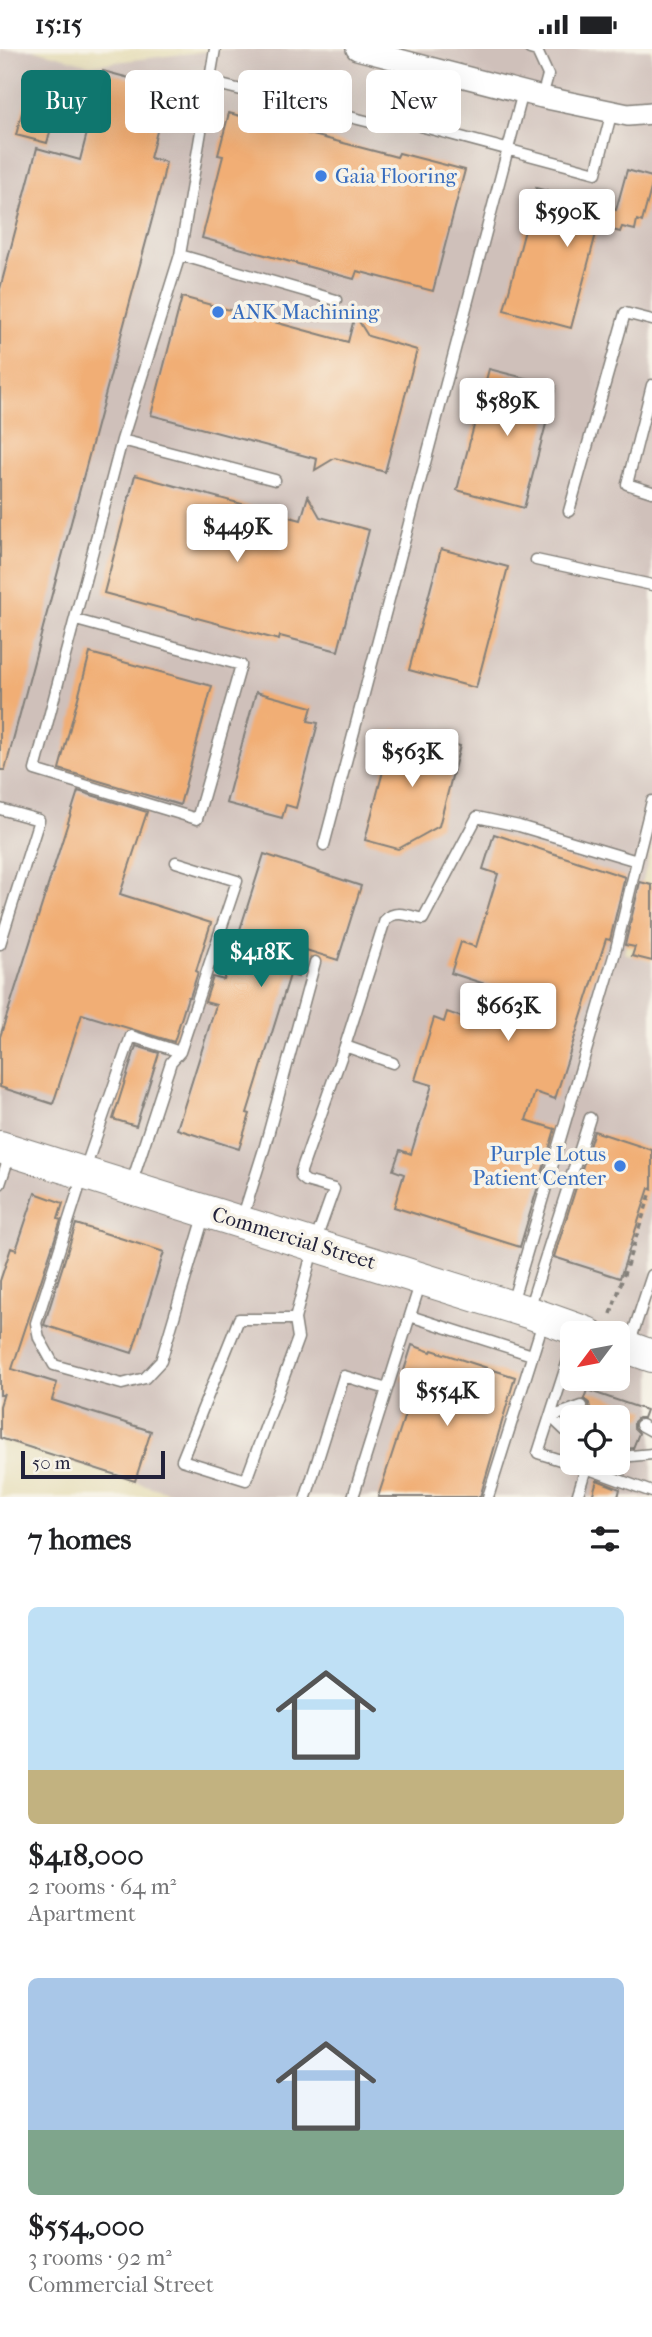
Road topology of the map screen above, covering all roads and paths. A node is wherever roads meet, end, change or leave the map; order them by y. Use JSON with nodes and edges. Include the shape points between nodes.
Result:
{"nodes":[{"id":1,"x":215,"y":49,"type":"edge"},
{"id":2,"x":357,"y":49,"type":"edge"},
{"id":3,"x":530,"y":49,"type":"edge"},
{"id":4,"x":433,"y":69,"type":"junction"},
{"id":5,"x":211,"y":70,"type":"edge"},
{"id":6,"x":224,"y":86,"type":"edge"},
{"id":7,"x":533,"y":95,"type":"junction"},
{"id":8,"x":612,"y":111,"type":"junction"},
{"id":9,"x":652,"y":113,"type":"edge"},
{"id":10,"x":366,"y":121,"type":"edge"},
{"id":11,"x":200,"y":133,"type":"edge"},
{"id":12,"x":508,"y":150,"type":"junction"},
{"id":13,"x":180,"y":255,"type":"junction"},
{"id":14,"x":336,"y":300,"type":"dead end"},
{"id":15,"x":652,"y":320,"type":"edge"},
{"id":16,"x":652,"y":385,"type":"edge"},
{"id":17,"x":122,"y":440,"type":"junction"},
{"id":18,"x":275,"y":479,"type":"dead end"},
{"id":19,"x":652,"y":492,"type":"edge"},
{"id":20,"x":569,"y":511,"type":"dead end"},
{"id":21,"x":536,"y":560,"type":"dead end"},
{"id":22,"x":652,"y":586,"type":"edge"},
{"id":23,"x":76,"y":620,"type":"junction"},
{"id":24,"x":652,"y":801,"type":"edge"},
{"id":25,"x":0,"y":809,"type":"edge"},
{"id":26,"x":324,"y":845,"type":"dead end"},
{"id":27,"x":637,"y":861,"type":"junction"},
{"id":28,"x":176,"y":862,"type":"dead end"},
{"id":29,"x":0,"y":944,"type":"edge"},
{"id":30,"x":315,"y":963,"type":"dead end"},
{"id":31,"x":345,"y":1046,"type":"junction"},
{"id":32,"x":180,"y":1052,"type":"junction"},
{"id":33,"x":393,"y":1063,"type":"dead end"},
{"id":34,"x":590,"y":1118,"type":"dead end"},
{"id":35,"x":6,"y":1148,"type":"edge"},
{"id":36,"x":83,"y":1172,"type":"junction"},
{"id":37,"x":0,"y":1184,"type":"edge"},
{"id":38,"x":130,"y":1188,"type":"junction"},
{"id":39,"x":652,"y":1189,"type":"edge"},
{"id":40,"x":206,"y":1211,"type":"junction"},
{"id":41,"x":241,"y":1222,"type":"junction"},
{"id":42,"x":314,"y":1245,"type":"junction"},
{"id":43,"x":652,"y":1275,"type":"edge"},
{"id":44,"x":422,"y":1278,"type":"junction"},
{"id":45,"x":528,"y":1312,"type":"junction"},
{"id":46,"x":410,"y":1316,"type":"junction"},
{"id":47,"x":295,"y":1319,"type":"junction"},
{"id":48,"x":609,"y":1321,"type":"edge"},
{"id":49,"x":617,"y":1321,"type":"edge"},
{"id":50,"x":560,"y":1324,"type":"edge"},
{"id":51,"x":533,"y":1355,"type":"junction"},
{"id":52,"x":387,"y":1389,"type":"junction"},
{"id":53,"x":568,"y":1391,"type":"edge"},
{"id":54,"x":560,"y":1414,"type":"edge"},
{"id":55,"x":551,"y":1417,"type":"junction"},
{"id":56,"x":641,"y":1425,"type":"dead end"},
{"id":57,"x":560,"y":1426,"type":"edge"},
{"id":58,"x":652,"y":1431,"type":"edge"},
{"id":59,"x":652,"y":1454,"type":"edge"},
{"id":60,"x":631,"y":1456,"type":"dead end"},
{"id":61,"x":560,"y":1460,"type":"edge"},
{"id":62,"x":584,"y":1475,"type":"edge"},
{"id":63,"x":603,"y":1475,"type":"edge"},
{"id":64,"x":648,"y":1493,"type":"edge"},
{"id":65,"x":306,"y":1497,"type":"edge"},
{"id":66,"x":353,"y":1497,"type":"edge"},
{"id":67,"x":488,"y":1497,"type":"edge"},
{"id":68,"x":578,"y":1497,"type":"edge"}],
"edges":[{"from":1,"to":5,"type":"lane"},
{"from":2,"to":4,"type":"street"},
{"from":3,"to":7,"type":"lane","via":[[537,51],[548,75]]},
{"from":4,"to":7,"type":"street"},
{"from":4,"to":12,"type":"lane","via":[[421,127]]},
{"from":6,"to":10,"type":"lane"},
{"from":7,"to":8,"type":"street"},
{"from":7,"to":12,"type":"lane"},
{"from":8,"to":9,"type":"street"},
{"from":8,"to":12,"type":"lane","via":[[596,173]]},
{"from":11,"to":13,"type":"lane"},
{"from":12,"to":26,"type":"lane"},
{"from":13,"to":14,"type":"lane"},
{"from":13,"to":17,"type":"lane"},
{"from":15,"to":20,"type":"lane","via":[[625,313]]},
{"from":16,"to":19,"type":"lane","via":[[626,484]]},
{"from":17,"to":18,"type":"lane"},
{"from":17,"to":23,"type":"lane"},
{"from":21,"to":22,"type":"lane"},
{"from":23,"to":23,"type":"lane","via":[[241,665],[197,819],[35,770]]},
{"from":24,"to":27,"type":"lane"},
{"from":25,"to":29,"type":"lane","via":[[39,820]]},
{"from":27,"to":31,"type":"lane","via":[[477,817],[423,919],[398,913],[385,920]]},
{"from":27,"to":45,"type":"lane"},
{"from":28,"to":32,"type":"lane","via":[[237,881]]},
{"from":30,"to":41,"type":"lane"},
{"from":31,"to":33,"type":"lane"},
{"from":31,"to":42,"type":"lane","via":[[301,1171],[306,1181],[334,1189]]},
{"from":32,"to":36,"type":"lane","via":[[131,1036]]},
{"from":32,"to":38,"type":"lane","via":[[171,1062]]},
{"from":34,"to":45,"type":"lane"},
{"from":35,"to":36,"type":"main road","name":"Commercial Street"},
{"from":35,"to":37,"type":"lane"},
{"from":36,"to":38,"type":"main road","name":"Commercial Street"},
{"from":36,"to":40,"type":"lane","via":[[36,1323],[54,1364],[122,1384],[145,1378],[161,1361]]},
{"from":38,"to":40,"type":"main road","name":"Commercial Street"},
{"from":39,"to":48,"type":"path"},
{"from":40,"to":41,"type":"main road","name":"Commercial Street"},
{"from":41,"to":42,"type":"main road","name":"Commercial Street"},
{"from":42,"to":44,"type":"main road","name":"Commercial Street"},
{"from":42,"to":47,"type":"lane"},
{"from":43,"to":49,"type":"lane"},
{"from":44,"to":45,"type":"main road","name":"Commercial Street"},
{"from":44,"to":46,"type":"lane"},
{"from":45,"to":50,"type":"main road","name":"Commercial Street"},
{"from":45,"to":51,"type":"lane"},
{"from":46,"to":51,"type":"lane"},
{"from":46,"to":52,"type":"lane"},
{"from":47,"to":47,"type":"lane","via":[[298,1338],[246,1480],[182,1460],[239,1319]]},
{"from":51,"to":67,"type":"lane"},
{"from":52,"to":65,"type":"lane","via":[[344,1376]]},
{"from":52,"to":66,"type":"lane"},
{"from":53,"to":55,"type":"lane"},
{"from":54,"to":55,"type":"lane"},
{"from":55,"to":57,"type":"lane"},
{"from":55,"to":61,"type":"lane","via":[[538,1453]]},
{"from":56,"to":58,"type":"lane"},
{"from":59,"to":60,"type":"lane"},
{"from":62,"to":68,"type":"lane"},
{"from":63,"to":64,"type":"lane"}]}
